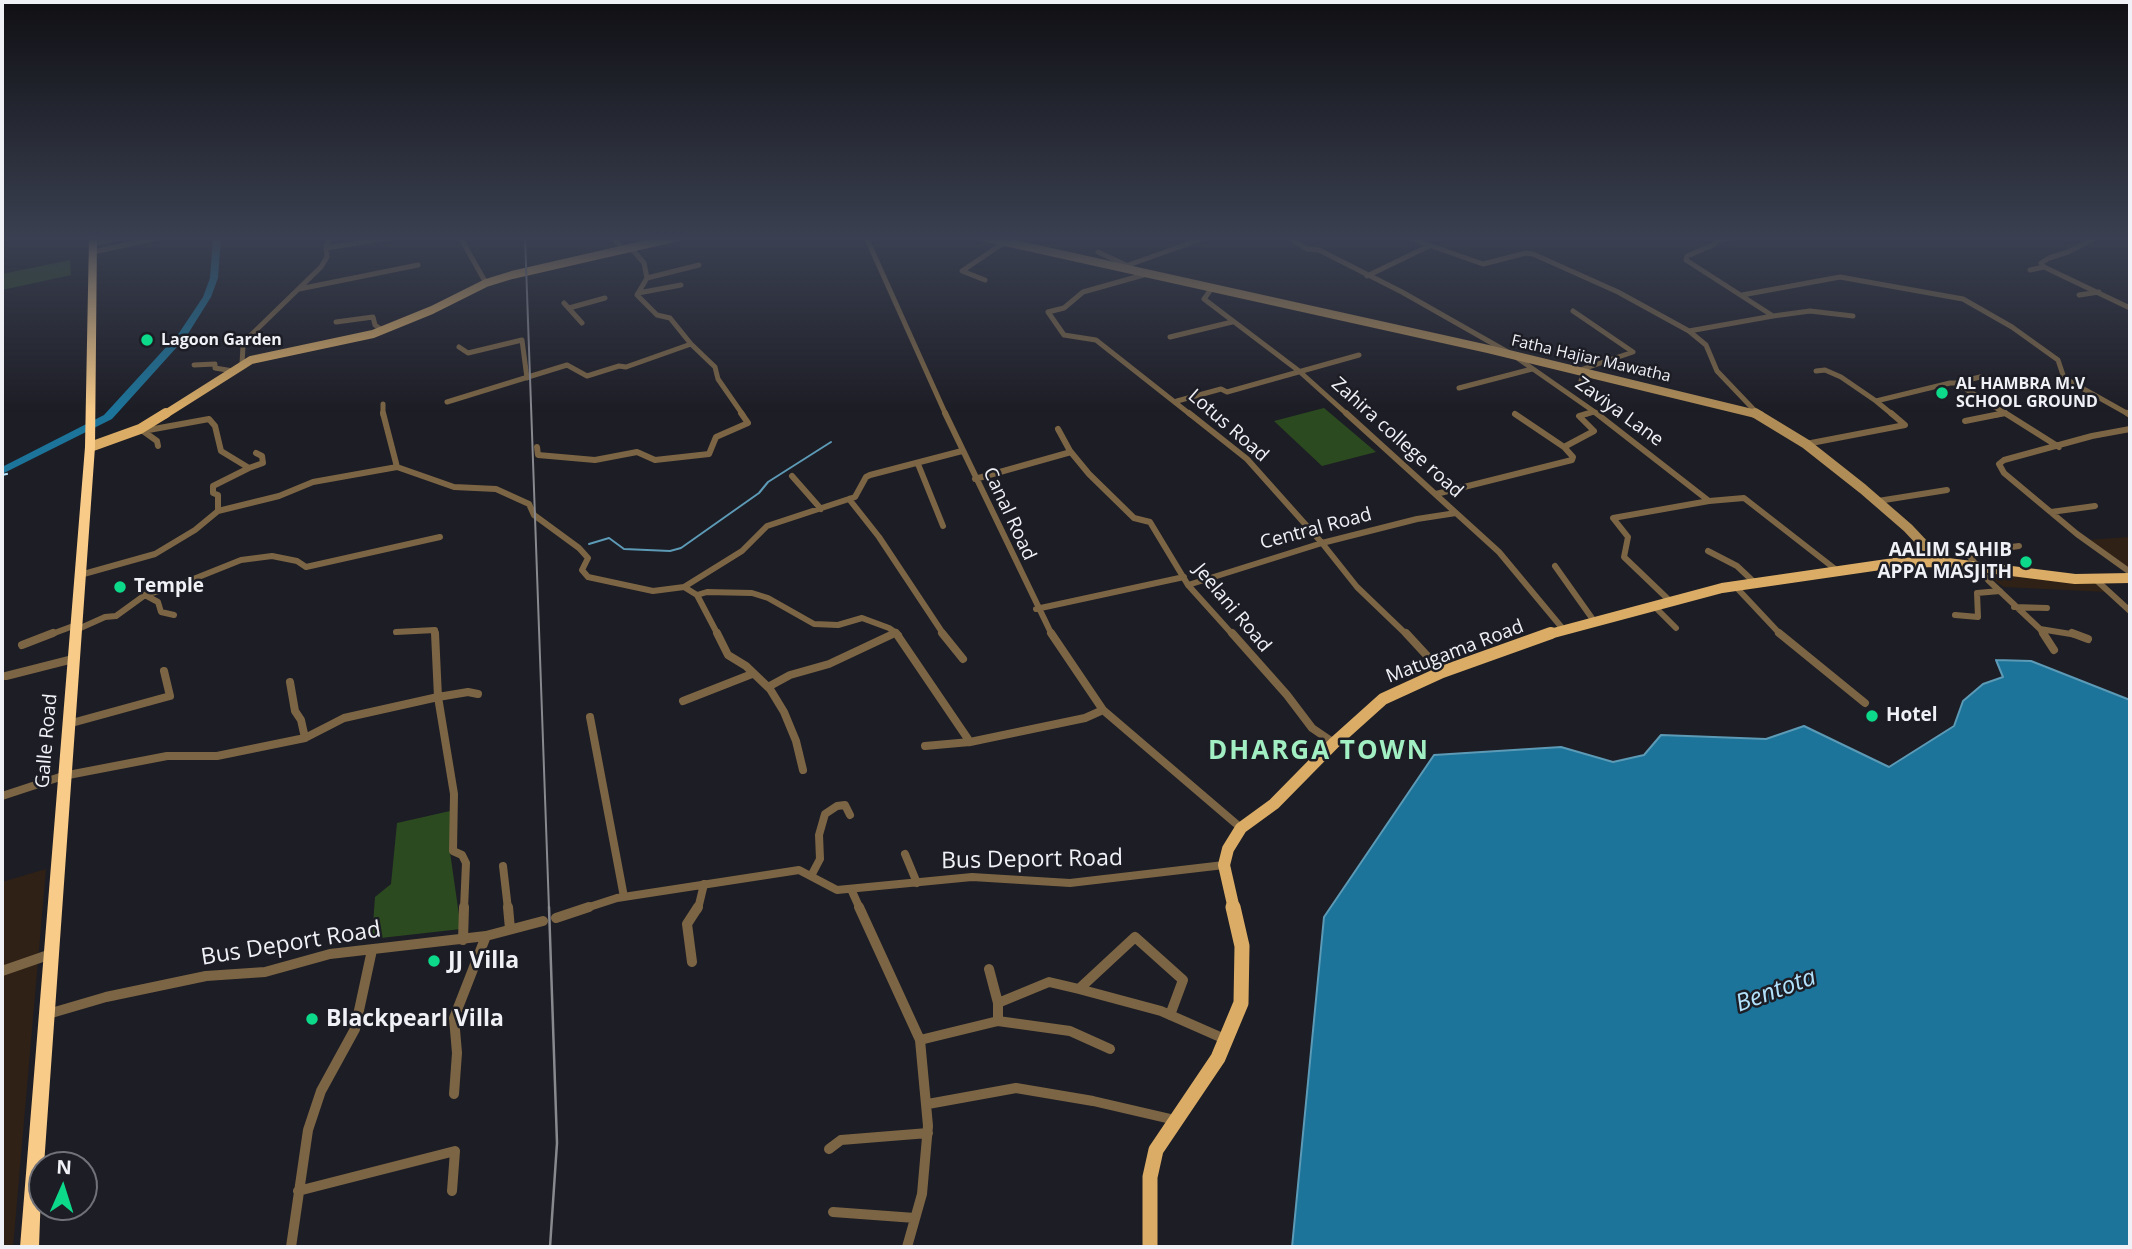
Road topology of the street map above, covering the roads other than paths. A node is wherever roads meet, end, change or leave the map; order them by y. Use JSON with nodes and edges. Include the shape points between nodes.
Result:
{"nodes":[{"id":1,"x":92,"y":295,"type":"edge"},
{"id":2,"x":292,"y":295,"type":"edge"},
{"id":3,"x":460,"y":295,"type":"edge"},
{"id":4,"x":640,"y":295,"type":"edge"},
{"id":5,"x":892,"y":295,"type":"edge"},
{"id":6,"x":1079,"y":295,"type":"edge"},
{"id":7,"x":1207,"y":295,"type":"edge"},
{"id":8,"x":1245,"y":295,"type":"edge"},
{"id":9,"x":1403,"y":295,"type":"edge"},
{"id":10,"x":1624,"y":295,"type":"edge"},
{"id":11,"x":1742,"y":295,"type":"edge"},
{"id":12,"x":1942,"y":295,"type":"edge"},
{"id":13,"x":2108,"y":295,"type":"edge"},
{"id":14,"x":605,"y":298,"type":"dead end"},
{"id":15,"x":2130,"y":308,"type":"edge"},
{"id":16,"x":1573,"y":311,"type":"dead end"},
{"id":17,"x":1773,"y":316,"type":"junction"},
{"id":18,"x":1853,"y":316,"type":"dead end"},
{"id":19,"x":336,"y":322,"type":"dead end"},
{"id":20,"x":1232,"y":322,"type":"junction"},
{"id":21,"x":582,"y":323,"type":"dead end"},
{"id":22,"x":382,"y":330,"type":"junction"},
{"id":23,"x":1689,"y":331,"type":"junction"},
{"id":24,"x":1170,"y":337,"type":"dead end"},
{"id":25,"x":691,"y":344,"type":"junction"},
{"id":26,"x":459,"y":347,"type":"dead end"},
{"id":27,"x":1359,"y":355,"type":"dead end"},
{"id":28,"x":1513,"y":355,"type":"junction"},
{"id":29,"x":242,"y":364,"type":"junction"},
{"id":30,"x":194,"y":365,"type":"dead end"},
{"id":31,"x":1532,"y":369,"type":"junction"},
{"id":32,"x":1582,"y":370,"type":"junction"},
{"id":33,"x":233,"y":371,"type":"junction"},
{"id":34,"x":1298,"y":371,"type":"junction"},
{"id":35,"x":1816,"y":371,"type":"dead end"},
{"id":36,"x":527,"y":378,"type":"junction"},
{"id":37,"x":1992,"y":379,"type":"dead end"},
{"id":38,"x":1581,"y":381,"type":"dead end"},
{"id":39,"x":1956,"y":383,"type":"junction"},
{"id":40,"x":1459,"y":388,"type":"dead end"},
{"id":41,"x":1177,"y":401,"type":"junction"},
{"id":42,"x":1876,"y":401,"type":"junction"},
{"id":43,"x":447,"y":402,"type":"dead end"},
{"id":44,"x":383,"y":404,"type":"dead end"},
{"id":45,"x":1594,"y":412,"type":"junction"},
{"id":46,"x":2006,"y":413,"type":"junction"},
{"id":47,"x":1515,"y":414,"type":"dead end"},
{"id":48,"x":1758,"y":414,"type":"junction"},
{"id":49,"x":2130,"y":415,"type":"edge"},
{"id":50,"x":1965,"y":421,"type":"dead end"},
{"id":51,"x":1058,"y":429,"type":"dead end"},
{"id":52,"x":2130,"y":429,"type":"edge"},
{"id":53,"x":141,"y":430,"type":"junction"},
{"id":54,"x":1806,"y":444,"type":"junction"},
{"id":55,"x":90,"y":445,"type":"junction"},
{"id":56,"x":158,"y":446,"type":"dead end"},
{"id":57,"x":537,"y":447,"type":"dead end"},
{"id":58,"x":1564,"y":447,"type":"junction"},
{"id":59,"x":2059,"y":447,"type":"junction"},
{"id":60,"x":962,"y":451,"type":"junction"},
{"id":61,"x":1070,"y":452,"type":"junction"},
{"id":62,"x":256,"y":453,"type":"dead end"},
{"id":63,"x":918,"y":464,"type":"junction"},
{"id":64,"x":397,"y":467,"type":"junction"},
{"id":65,"x":248,"y":468,"type":"junction"},
{"id":66,"x":792,"y":477,"type":"dead end"},
{"id":67,"x":975,"y":479,"type":"junction"},
{"id":68,"x":1947,"y":490,"type":"dead end"},
{"id":69,"x":1436,"y":494,"type":"junction"},
{"id":70,"x":849,"y":499,"type":"junction"},
{"id":71,"x":1878,"y":501,"type":"junction"},
{"id":72,"x":1709,"y":502,"type":"junction"},
{"id":73,"x":2095,"y":506,"type":"dead end"},
{"id":74,"x":821,"y":509,"type":"junction"},
{"id":75,"x":218,"y":511,"type":"junction"},
{"id":76,"x":2051,"y":512,"type":"junction"},
{"id":77,"x":1456,"y":513,"type":"junction"},
{"id":78,"x":943,"y":526,"type":"dead end"},
{"id":79,"x":440,"y":537,"type":"dead end"},
{"id":80,"x":1322,"y":543,"type":"junction"},
{"id":81,"x":2019,"y":546,"type":"dead end"},
{"id":82,"x":1708,"y":551,"type":"dead end"},
{"id":83,"x":1940,"y":562,"type":"junction"},
{"id":84,"x":1555,"y":566,"type":"dead end"},
{"id":85,"x":1977,"y":567,"type":"junction"},
{"id":86,"x":1839,"y":572,"type":"junction"},
{"id":87,"x":2130,"y":572,"type":"edge"},
{"id":88,"x":80,"y":575,"type":"junction"},
{"id":89,"x":2130,"y":578,"type":"edge"},
{"id":90,"x":2095,"y":579,"type":"junction"},
{"id":91,"x":1186,"y":581,"type":"junction"},
{"id":92,"x":1755,"y":583,"type":"junction"},
{"id":93,"x":1735,"y":586,"type":"junction"},
{"id":94,"x":684,"y":587,"type":"junction"},
{"id":95,"x":2000,"y":591,"type":"junction"},
{"id":96,"x":145,"y":595,"type":"junction"},
{"id":97,"x":697,"y":595,"type":"junction"},
{"id":98,"x":1671,"y":602,"type":"junction"},
{"id":99,"x":1654,"y":606,"type":"junction"},
{"id":100,"x":2014,"y":607,"type":"junction"},
{"id":101,"x":2047,"y":608,"type":"dead end"},
{"id":102,"x":1036,"y":609,"type":"junction"},
{"id":103,"x":2130,"y":611,"type":"edge"},
{"id":104,"x":174,"y":615,"type":"dead end"},
{"id":105,"x":1955,"y":615,"type":"dead end"},
{"id":106,"x":1594,"y":621,"type":"junction"},
{"id":107,"x":76,"y":627,"type":"junction"},
{"id":108,"x":1676,"y":628,"type":"dead end"},
{"id":109,"x":1563,"y":629,"type":"junction"},
{"id":110,"x":2040,"y":629,"type":"junction"},
{"id":111,"x":396,"y":632,"type":"dead end"},
{"id":112,"x":896,"y":633,"type":"junction"},
{"id":113,"x":2088,"y":639,"type":"dead end"},
{"id":114,"x":22,"y":645,"type":"dead end"},
{"id":115,"x":2054,"y":650,"type":"dead end"},
{"id":116,"x":73,"y":659,"type":"junction"},
{"id":117,"x":962,"y":659,"type":"dead end"},
{"id":118,"x":164,"y":671,"type":"dead end"},
{"id":119,"x":1443,"y":672,"type":"junction"},
{"id":120,"x":752,"y":674,"type":"junction"},
{"id":121,"x":6,"y":676,"type":"dead end"},
{"id":122,"x":290,"y":682,"type":"dead end"},
{"id":123,"x":768,"y":687,"type":"junction"},
{"id":124,"x":478,"y":694,"type":"dead end"},
{"id":125,"x":438,"y":696,"type":"junction"},
{"id":126,"x":683,"y":701,"type":"dead end"},
{"id":127,"x":1865,"y":703,"type":"dead end"},
{"id":128,"x":1103,"y":710,"type":"junction"},
{"id":129,"x":590,"y":717,"type":"dead end"},
{"id":130,"x":68,"y":724,"type":"junction"},
{"id":131,"x":305,"y":738,"type":"junction"},
{"id":132,"x":970,"y":742,"type":"junction"},
{"id":133,"x":1334,"y":743,"type":"junction"},
{"id":134,"x":925,"y":746,"type":"dead end"},
{"id":135,"x":803,"y":770,"type":"dead end"},
{"id":136,"x":63,"y":776,"type":"junction"},
{"id":137,"x":2,"y":796,"type":"edge"},
{"id":138,"x":850,"y":815,"type":"dead end"},
{"id":139,"x":1241,"y":828,"type":"junction"},
{"id":140,"x":905,"y":853,"type":"dead end"},
{"id":141,"x":1224,"y":864,"type":"junction"},
{"id":142,"x":503,"y":866,"type":"dead end"},
{"id":143,"x":811,"y":876,"type":"junction"},
{"id":144,"x":917,"y":883,"type":"junction"},
{"id":145,"x":704,"y":884,"type":"junction"},
{"id":146,"x":851,"y":889,"type":"junction"},
{"id":147,"x":624,"y":897,"type":"junction"},
{"id":148,"x":556,"y":918,"type":"dead end"},
{"id":149,"x":544,"y":921,"type":"dead end"},
{"id":150,"x":510,"y":929,"type":"junction"},
{"id":151,"x":486,"y":936,"type":"junction"},
{"id":152,"x":463,"y":940,"type":"junction"},
{"id":153,"x":372,"y":950,"type":"junction"},
{"id":154,"x":51,"y":954,"type":"junction"},
{"id":155,"x":692,"y":962,"type":"dead end"},
{"id":156,"x":989,"y":969,"type":"dead end"},
{"id":157,"x":2,"y":971,"type":"edge"},
{"id":158,"x":1079,"y":989,"type":"junction"},
{"id":159,"x":998,"y":1003,"type":"junction"},
{"id":160,"x":47,"y":1014,"type":"junction"},
{"id":161,"x":1170,"y":1015,"type":"junction"},
{"id":162,"x":998,"y":1021,"type":"junction"},
{"id":163,"x":920,"y":1040,"type":"junction"},
{"id":164,"x":1227,"y":1041,"type":"junction"},
{"id":165,"x":1110,"y":1049,"type":"dead end"},
{"id":166,"x":454,"y":1094,"type":"dead end"},
{"id":167,"x":928,"y":1104,"type":"junction"},
{"id":168,"x":1175,"y":1120,"type":"junction"},
{"id":169,"x":928,"y":1133,"type":"junction"},
{"id":170,"x":829,"y":1149,"type":"dead end"},
{"id":171,"x":298,"y":1191,"type":"junction"},
{"id":172,"x":452,"y":1191,"type":"dead end"},
{"id":173,"x":833,"y":1212,"type":"dead end"},
{"id":174,"x":915,"y":1218,"type":"junction"},
{"id":175,"x":29,"y":1247,"type":"edge"},
{"id":176,"x":291,"y":1247,"type":"edge"},
{"id":177,"x":907,"y":1247,"type":"edge"},
{"id":178,"x":1150,"y":1247,"type":"edge"}],
"edges":[{"from":1,"to":55,"type":"highway","name":"Galle Road"},
{"from":2,"to":29,"type":"street","via":[[243,345]]},
{"from":3,"to":22,"type":"main road"},
{"from":4,"to":25,"type":"street","via":[[657,315],[670,318]]},
{"from":5,"to":60,"type":"street","name":"Canal Road"},
{"from":6,"to":41,"type":"street","name":"Lotus Road","via":[[1064,308],[1048,312],[1064,335],[1096,340]]},
{"from":7,"to":20,"type":"street","name":"Zahira college road","via":[[1204,299]]},
{"from":8,"to":28,"type":"street","name":"Fatha Hajiar Mawatha"},
{"from":9,"to":28,"type":"street","name":"Zaviya Lane"},
{"from":10,"to":23,"type":"street"},
{"from":11,"to":17,"type":"street"},
{"from":12,"to":49,"type":"street","via":[[1963,299],[2012,327],[2058,360],[2064,378]]},
{"from":13,"to":15,"type":"street"},
{"from":14,"to":21,"type":"street","via":[[566,306]]},
{"from":16,"to":32,"type":"street","via":[[1633,352]]},
{"from":17,"to":18,"type":"street","via":[[1810,310]]},
{"from":17,"to":23,"type":"street"},
{"from":19,"to":22,"type":"street","via":[[373,317]]},
{"from":20,"to":24,"type":"street"},
{"from":20,"to":34,"type":"street","name":"Zahira college road"},
{"from":22,"to":29,"type":"main road"},
{"from":23,"to":48,"type":"street","via":[[1706,345],[1717,372]]},
{"from":25,"to":36,"type":"street","via":[[587,376],[568,365]]},
{"from":25,"to":57,"type":"street","via":[[715,367],[718,379],[748,423],[716,436],[709,454],[655,460],[637,452],[596,460],[538,455]]},
{"from":26,"to":36,"type":"street","via":[[468,353],[522,340]]},
{"from":27,"to":34,"type":"street"},
{"from":28,"to":31,"type":"street","name":"Zaviya Lane"},
{"from":28,"to":32,"type":"street","name":"Fatha Hajiar Mawatha"},
{"from":29,"to":33,"type":"main road"},
{"from":30,"to":33,"type":"street","via":[[215,364],[215,368]]},
{"from":31,"to":40,"type":"street"},
{"from":31,"to":45,"type":"street","name":"Zaviya Lane"},
{"from":32,"to":38,"type":"street"},
{"from":32,"to":48,"type":"street","name":"Fatha Hajiar Mawatha"},
{"from":33,"to":53,"type":"main road"},
{"from":34,"to":41,"type":"street"},
{"from":34,"to":69,"type":"street","name":"Zahira college road"},
{"from":35,"to":42,"type":"street","via":[[1841,377]]},
{"from":36,"to":43,"type":"street"},
{"from":37,"to":39,"type":"street"},
{"from":39,"to":42,"type":"street"},
{"from":39,"to":46,"type":"street"},
{"from":41,"to":80,"type":"street","name":"Lotus Road","via":[[1247,459]]},
{"from":42,"to":54,"type":"street","via":[[1905,425]]},
{"from":44,"to":64,"type":"street"},
{"from":45,"to":58,"type":"street","via":[[1579,416],[1594,431]]},
{"from":45,"to":72,"type":"street","name":"Zaviya Lane"},
{"from":46,"to":50,"type":"street"},
{"from":46,"to":59,"type":"street"},
{"from":47,"to":58,"type":"street"},
{"from":48,"to":54,"type":"street","name":"Fatha Hajiar Mawatha"},
{"from":51,"to":61,"type":"street","name":"Jeelani Road"},
{"from":52,"to":59,"type":"street"},
{"from":53,"to":55,"type":"main road"},
{"from":53,"to":56,"type":"street"},
{"from":53,"to":65,"type":"street","via":[[209,419],[221,451]]},
{"from":54,"to":71,"type":"street","name":"Fatha Hajiar Mawatha"},
{"from":55,"to":88,"type":"highway","name":"Galle Road"},
{"from":58,"to":69,"type":"street","via":[[1572,460]]},
{"from":59,"to":76,"type":"street","via":[[1998,464]]},
{"from":60,"to":63,"type":"street"},
{"from":60,"to":67,"type":"street","name":"Canal Road"},
{"from":61,"to":67,"type":"street"},
{"from":61,"to":91,"type":"street","name":"Jeelani Road","via":[[1134,518],[1150,522]]},
{"from":62,"to":65,"type":"street","via":[[263,463]]},
{"from":63,"to":70,"type":"street","via":[[866,477],[860,492]]},
{"from":63,"to":78,"type":"street"},
{"from":64,"to":75,"type":"street","via":[[313,482]]},
{"from":64,"to":94,"type":"street","via":[[454,487],[496,489],[529,503],[534,515],[587,558],[582,570],[587,577],[653,591]]},
{"from":65,"to":75,"type":"street","via":[[213,486]]},
{"from":66,"to":74,"type":"street"},
{"from":67,"to":102,"type":"street","name":"Canal Road"},
{"from":68,"to":71,"type":"street"},
{"from":69,"to":77,"type":"street","name":"Zahira college road"},
{"from":70,"to":74,"type":"street"},
{"from":70,"to":117,"type":"street"},
{"from":71,"to":83,"type":"street","name":"Fatha Hajiar Mawatha"},
{"from":72,"to":86,"type":"street","via":[[1744,498]]},
{"from":72,"to":98,"type":"street","via":[[1614,518],[1629,537],[1624,556]]},
{"from":73,"to":76,"type":"street"},
{"from":74,"to":94,"type":"street","via":[[767,526],[742,551]]},
{"from":75,"to":88,"type":"street","via":[[155,554]]},
{"from":76,"to":87,"type":"street"},
{"from":77,"to":80,"type":"street","name":"Central Road"},
{"from":77,"to":109,"type":"street","name":"Zahira college road","via":[[1499,552]]},
{"from":79,"to":96,"type":"street","via":[[306,567],[286,558],[259,556]]},
{"from":80,"to":91,"type":"street","name":"Central Road"},
{"from":80,"to":119,"type":"street","name":"Lotus Road","via":[[1357,587]]},
{"from":81,"to":85,"type":"street","via":[[1968,553]]},
{"from":82,"to":92,"type":"street","via":[[1738,566]]},
{"from":83,"to":85,"type":"main road","name":"Matugama Road"},
{"from":83,"to":86,"type":"main road","name":"Matugama Road","via":[[1894,563]]},
{"from":84,"to":106,"type":"street"},
{"from":85,"to":90,"type":"main road","name":"Matugama Road"},
{"from":85,"to":95,"type":"street"},
{"from":86,"to":92,"type":"main road","name":"Matugama Road"},
{"from":88,"to":107,"type":"highway","name":"Galle Road"},
{"from":89,"to":90,"type":"main road","name":"Matugama Road"},
{"from":90,"to":103,"type":"street"},
{"from":91,"to":102,"type":"street","name":"Central Road"},
{"from":91,"to":133,"type":"street","name":"Jeelani Road","via":[[1312,728]]},
{"from":92,"to":93,"type":"main road","name":"Matugama Road"},
{"from":93,"to":98,"type":"main road","name":"Matugama Road"},
{"from":93,"to":127,"type":"street","via":[[1789,643]]},
{"from":94,"to":97,"type":"street"},
{"from":95,"to":100,"type":"street"},
{"from":95,"to":105,"type":"street","via":[[1977,593],[1978,617]]},
{"from":96,"to":104,"type":"street","via":[[158,602],[161,611]]},
{"from":96,"to":107,"type":"street","via":[[116,616]]},
{"from":97,"to":112,"type":"street","via":[[752,593],[814,624],[838,625],[862,618]]},
{"from":97,"to":120,"type":"street","via":[[728,655]]},
{"from":98,"to":99,"type":"main road","name":"Matugama Road"},
{"from":99,"to":106,"type":"main road","name":"Matugama Road"},
{"from":99,"to":108,"type":"street"},
{"from":100,"to":101,"type":"street"},
{"from":100,"to":110,"type":"street"},
{"from":102,"to":128,"type":"street","name":"Canal Road"},
{"from":106,"to":109,"type":"main road","name":"Matugama Road"},
{"from":107,"to":114,"type":"street"},
{"from":107,"to":116,"type":"highway","name":"Galle Road"},
{"from":109,"to":119,"type":"main road","name":"Matugama Road"},
{"from":110,"to":113,"type":"street"},
{"from":110,"to":115,"type":"street"},
{"from":111,"to":125,"type":"street","via":[[435,630]]},
{"from":112,"to":123,"type":"street"},
{"from":112,"to":132,"type":"street"},
{"from":116,"to":121,"type":"street"},
{"from":116,"to":130,"type":"highway","name":"Galle Road"},
{"from":118,"to":130,"type":"street","via":[[170,696]]},
{"from":119,"to":133,"type":"main road","name":"Matugama Road","via":[[1383,699]]},
{"from":120,"to":123,"type":"street"},
{"from":120,"to":126,"type":"street"},
{"from":122,"to":131,"type":"street"},
{"from":123,"to":135,"type":"street","via":[[784,712]]},
{"from":124,"to":125,"type":"street"},
{"from":125,"to":131,"type":"street","via":[[344,718]]},
{"from":125,"to":152,"type":"street","via":[[454,794],[453,851],[466,863]]},
{"from":128,"to":132,"type":"street","via":[[1085,718]]},
{"from":128,"to":139,"type":"street","name":"Canal Road"},
{"from":129,"to":147,"type":"street"},
{"from":130,"to":136,"type":"highway","name":"Galle Road"},
{"from":131,"to":136,"type":"street","via":[[217,756],[167,756]]},
{"from":132,"to":134,"type":"street"},
{"from":133,"to":139,"type":"main road","name":"Matugama Road","via":[[1274,804]]},
{"from":136,"to":137,"type":"street"},
{"from":136,"to":154,"type":"highway","name":"Galle Road"},
{"from":138,"to":143,"type":"street","via":[[845,805],[825,814],[819,835],[820,859]]},
{"from":139,"to":141,"type":"main road","name":"Matugama Road"},
{"from":140,"to":144,"type":"street"},
{"from":141,"to":144,"type":"street","name":"Bus Deport Road","via":[[1070,883],[972,877]]},
{"from":141,"to":164,"type":"main road","via":[[1242,956],[1241,1003]]},
{"from":142,"to":150,"type":"street"},
{"from":143,"to":145,"type":"street","name":"Bus Deport Road","via":[[799,870]]},
{"from":143,"to":146,"type":"street","name":"Bus Deport Road","via":[[837,890]]},
{"from":144,"to":146,"type":"street","name":"Bus Deport Road"},
{"from":145,"to":147,"type":"street","name":"Bus Deport Road"},
{"from":145,"to":155,"type":"street","via":[[697,911],[687,924]]},
{"from":146,"to":163,"type":"street"},
{"from":147,"to":148,"type":"street","name":"Bus Deport Road"},
{"from":149,"to":150,"type":"street","name":"Bus Deport Road"},
{"from":150,"to":151,"type":"street","name":"Bus Deport Road"},
{"from":151,"to":152,"type":"street","name":"Bus Deport Road"},
{"from":151,"to":166,"type":"street","via":[[454,1018]]},
{"from":152,"to":153,"type":"street","name":"Bus Deport Road"},
{"from":153,"to":160,"type":"street","name":"Bus Deport Road","via":[[330,954],[265,972],[206,976]]},
{"from":153,"to":171,"type":"street","via":[[355,1029],[321,1091],[308,1130]]},
{"from":154,"to":157,"type":"street"},
{"from":154,"to":160,"type":"highway","name":"Galle Road"},
{"from":156,"to":159,"type":"street"},
{"from":158,"to":159,"type":"street","via":[[1049,982]]},
{"from":158,"to":161,"type":"street"},
{"from":158,"to":161,"type":"street","via":[[1135,937],[1182,980]]},
{"from":159,"to":162,"type":"street"},
{"from":160,"to":175,"type":"highway","name":"Galle Road"},
{"from":161,"to":164,"type":"street"},
{"from":162,"to":163,"type":"street"},
{"from":162,"to":165,"type":"street","via":[[1070,1031]]},
{"from":163,"to":167,"type":"street"},
{"from":164,"to":168,"type":"main road"},
{"from":167,"to":168,"type":"street","via":[[1016,1088]]},
{"from":167,"to":169,"type":"street"},
{"from":168,"to":178,"type":"main road","via":[[1156,1150],[1150,1177]]},
{"from":169,"to":170,"type":"street","via":[[841,1140]]},
{"from":169,"to":174,"type":"street"},
{"from":171,"to":172,"type":"street","via":[[455,1151]]},
{"from":171,"to":176,"type":"street"},
{"from":173,"to":174,"type":"street"},
{"from":174,"to":177,"type":"street"}]}
